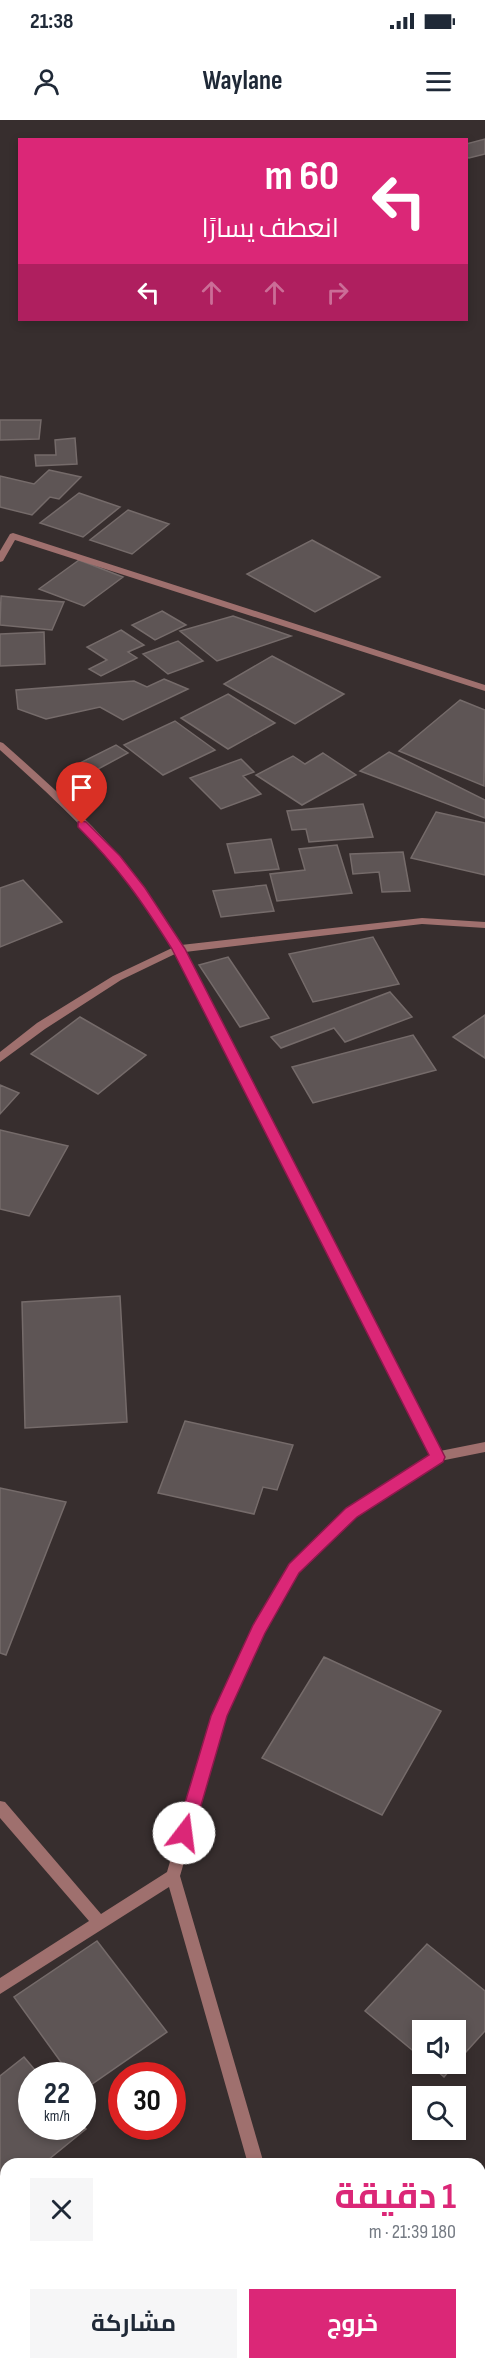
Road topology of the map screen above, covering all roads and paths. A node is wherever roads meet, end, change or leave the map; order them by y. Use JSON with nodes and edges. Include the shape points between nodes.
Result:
{"nodes":[{"id":1,"x":0,"y":559,"type":"edge"},
{"id":2,"x":485,"y":688,"type":"edge"},
{"id":3,"x":0,"y":745,"type":"edge"},
{"id":4,"x":485,"y":924,"type":"edge"},
{"id":5,"x":178,"y":949,"type":"junction"},
{"id":6,"x":0,"y":1058,"type":"edge"},
{"id":7,"x":485,"y":1447,"type":"edge"},
{"id":8,"x":437,"y":1457,"type":"junction"},
{"id":9,"x":0,"y":1807,"type":"edge"},
{"id":10,"x":173,"y":1876,"type":"junction"},
{"id":11,"x":100,"y":1923,"type":"junction"},
{"id":12,"x":0,"y":1987,"type":"edge"},
{"id":13,"x":254,"y":2158,"type":"edge"}],
"edges":[{"from":1,"to":2,"type":"street","via":[[12,536]]},
{"from":3,"to":5,"type":"street","via":[[116,858]]},
{"from":4,"to":5,"type":"street","via":[[422,921]]},
{"from":5,"to":6,"type":"street","via":[[117,978],[41,1026]]},
{"from":5,"to":8,"type":"street"},
{"from":7,"to":8,"type":"street"},
{"from":8,"to":10,"type":"street","via":[[351,1513],[294,1568],[259,1630],[219,1716]]},
{"from":9,"to":11,"type":"street"},
{"from":10,"to":11,"type":"street"},
{"from":10,"to":13,"type":"street"},
{"from":11,"to":12,"type":"street"}]}
